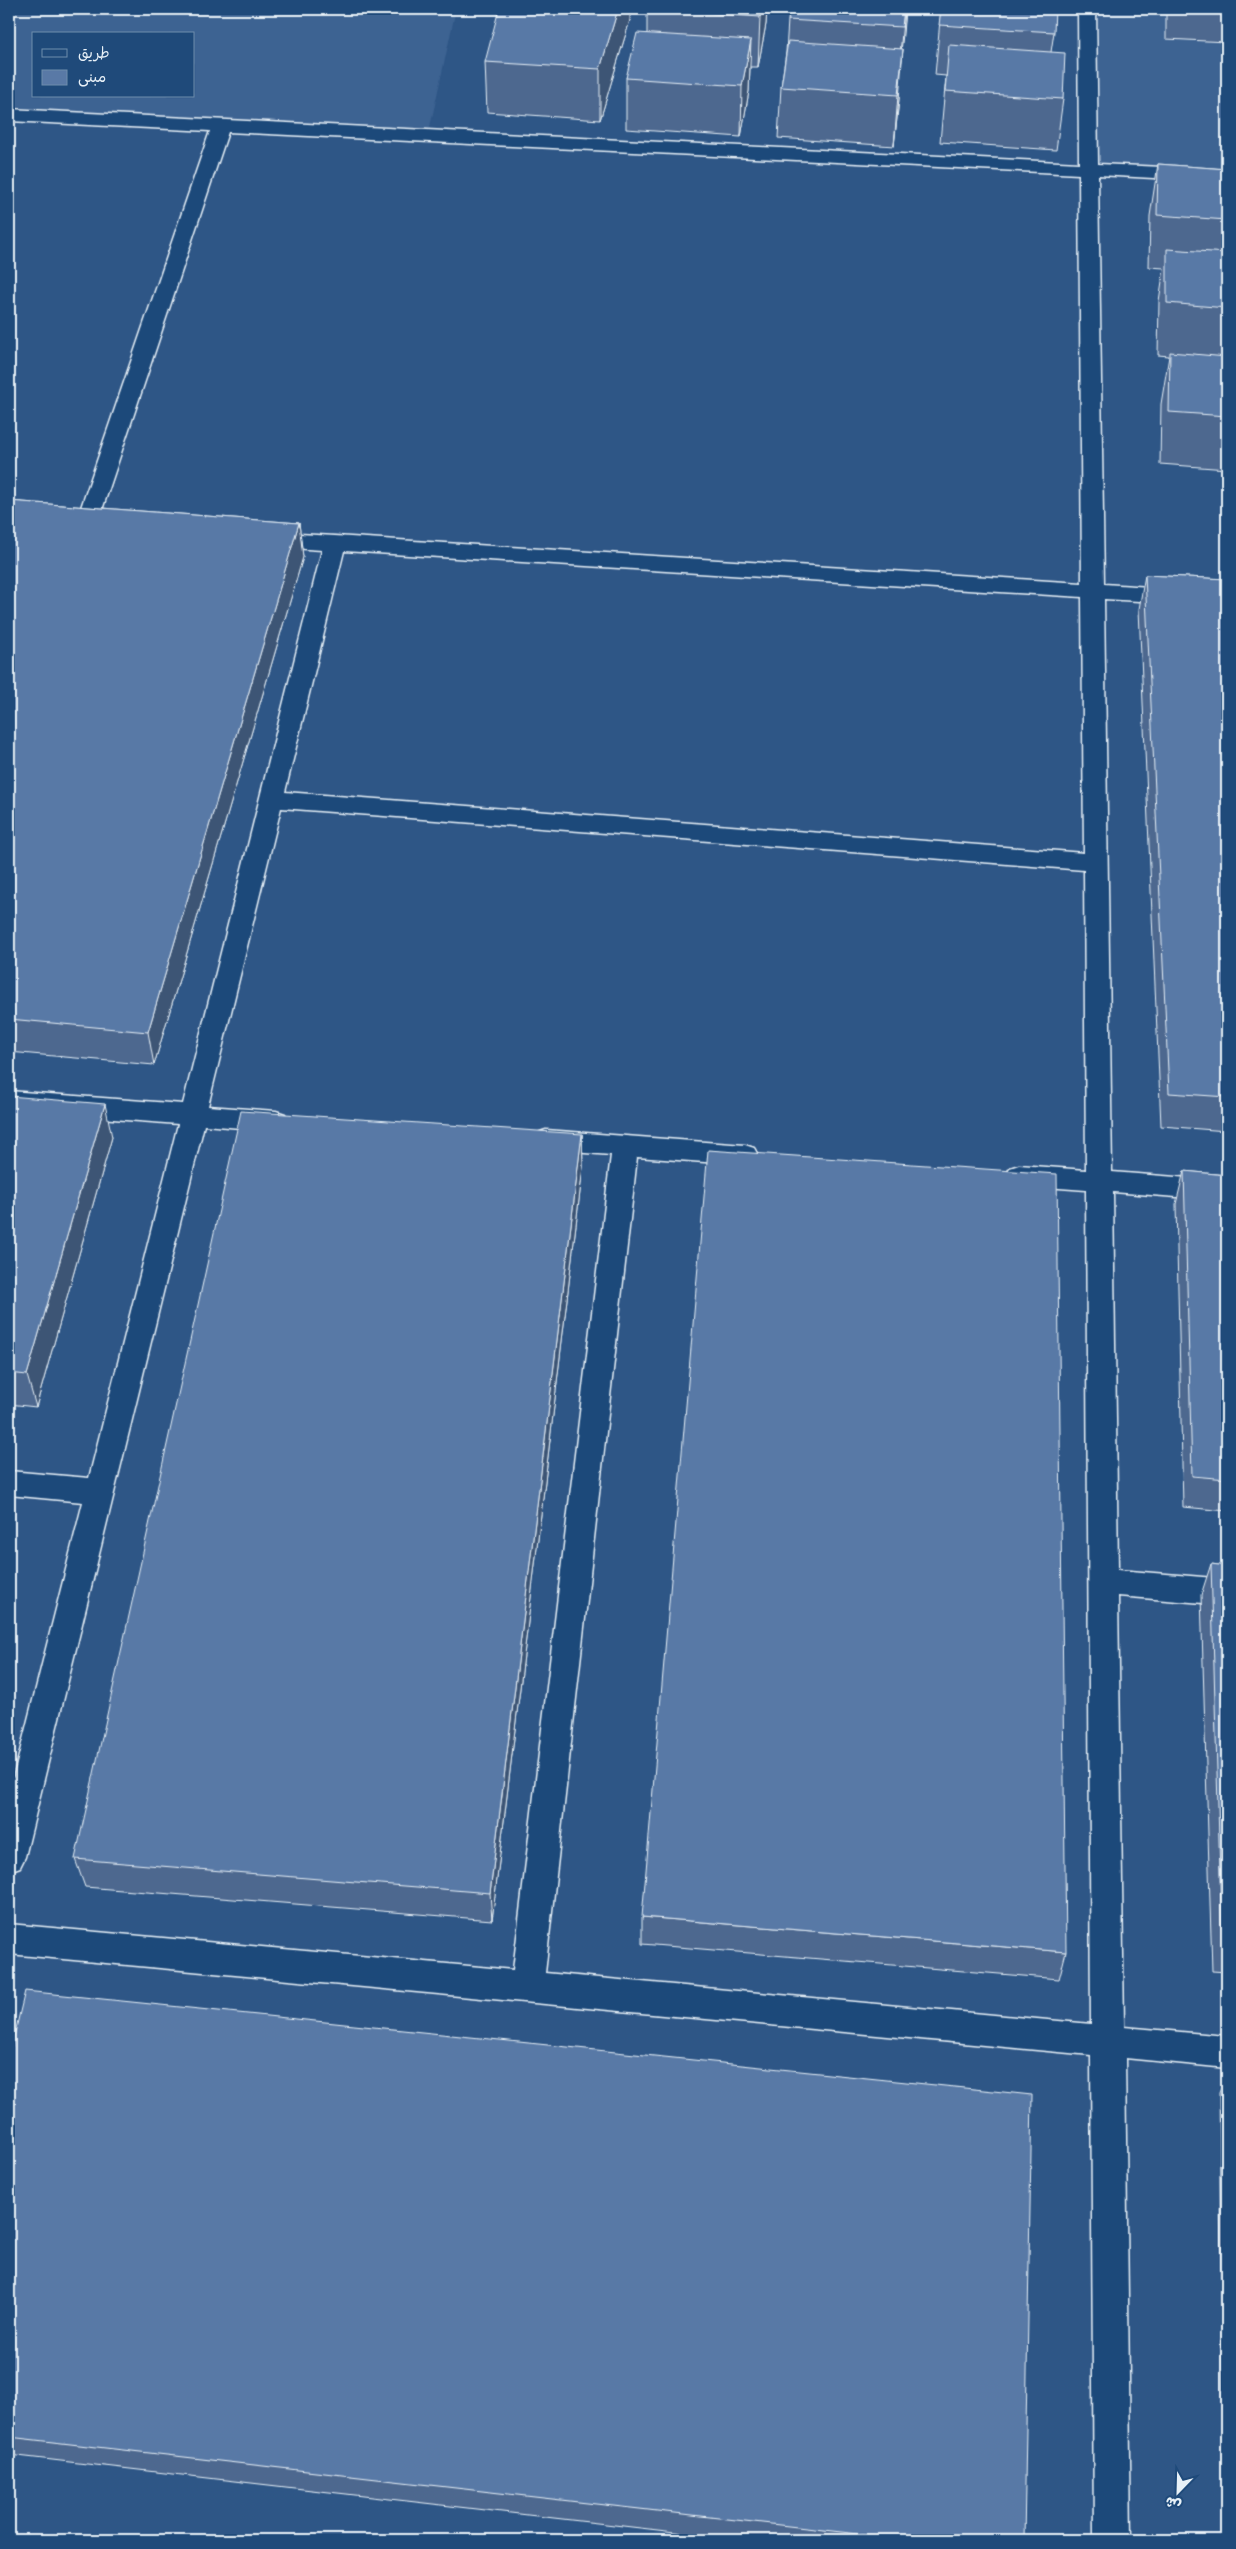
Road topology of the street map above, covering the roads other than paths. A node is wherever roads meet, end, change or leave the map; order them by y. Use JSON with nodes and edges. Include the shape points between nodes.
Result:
{"nodes":[{"id":1,"x":1087,"y":9,"type":"edge"},
{"id":2,"x":9,"y":115,"type":"edge"},
{"id":3,"x":221,"y":125,"type":"junction"},
{"id":4,"x":1089,"y":169,"type":"junction"},
{"id":5,"x":1227,"y":176,"type":"edge"},
{"id":6,"x":85,"y":528,"type":"edge"},
{"id":7,"x":239,"y":537,"type":"edge"},
{"id":8,"x":335,"y":543,"type":"junction"},
{"id":9,"x":1093,"y":590,"type":"junction"},
{"id":10,"x":1227,"y":599,"type":"edge"},
{"id":11,"x":272,"y":799,"type":"junction"},
{"id":12,"x":1096,"y":862,"type":"junction"},
{"id":13,"x":9,"y":1101,"type":"edge"},
{"id":14,"x":193,"y":1114,"type":"junction"},
{"id":15,"x":301,"y":1122,"type":"edge"},
{"id":16,"x":517,"y":1138,"type":"edge"},
{"id":17,"x":625,"y":1146,"type":"junction"},
{"id":18,"x":773,"y":1157,"type":"edge"},
{"id":19,"x":990,"y":1173,"type":"edge"},
{"id":20,"x":1099,"y":1181,"type":"junction"},
{"id":21,"x":1227,"y":1191,"type":"edge"},
{"id":22,"x":9,"y":1483,"type":"edge"},
{"id":23,"x":99,"y":1491,"type":"junction"},
{"id":24,"x":1104,"y":1582,"type":"junction"},
{"id":25,"x":1227,"y":1592,"type":"edge"},
{"id":26,"x":9,"y":1857,"type":"edge"},
{"id":27,"x":9,"y":1939,"type":"edge"},
{"id":28,"x":527,"y":1987,"type":"junction"},
{"id":29,"x":1108,"y":2041,"type":"junction"},
{"id":30,"x":1227,"y":2052,"type":"edge"},
{"id":31,"x":1113,"y":2540,"type":"edge"}],
"edges":[{"from":1,"to":4,"type":"street"},
{"from":2,"to":3,"type":"street"},
{"from":3,"to":4,"type":"street"},
{"from":3,"to":6,"type":"street"},
{"from":4,"to":5,"type":"street"},
{"from":4,"to":9,"type":"street"},
{"from":7,"to":8,"type":"street"},
{"from":8,"to":9,"type":"street"},
{"from":8,"to":11,"type":"street"},
{"from":9,"to":10,"type":"street"},
{"from":9,"to":12,"type":"street"},
{"from":11,"to":12,"type":"street"},
{"from":11,"to":14,"type":"street"},
{"from":12,"to":20,"type":"street"},
{"from":13,"to":14,"type":"street"},
{"from":14,"to":15,"type":"street"},
{"from":14,"to":23,"type":"street"},
{"from":16,"to":17,"type":"street"},
{"from":17,"to":18,"type":"street"},
{"from":17,"to":28,"type":"street"},
{"from":19,"to":20,"type":"street"},
{"from":20,"to":21,"type":"street"},
{"from":20,"to":24,"type":"street"},
{"from":22,"to":23,"type":"street"},
{"from":23,"to":26,"type":"street"},
{"from":24,"to":25,"type":"street"},
{"from":24,"to":29,"type":"street"},
{"from":27,"to":28,"type":"street"},
{"from":28,"to":29,"type":"street"},
{"from":29,"to":30,"type":"street"},
{"from":29,"to":31,"type":"street"}]}
